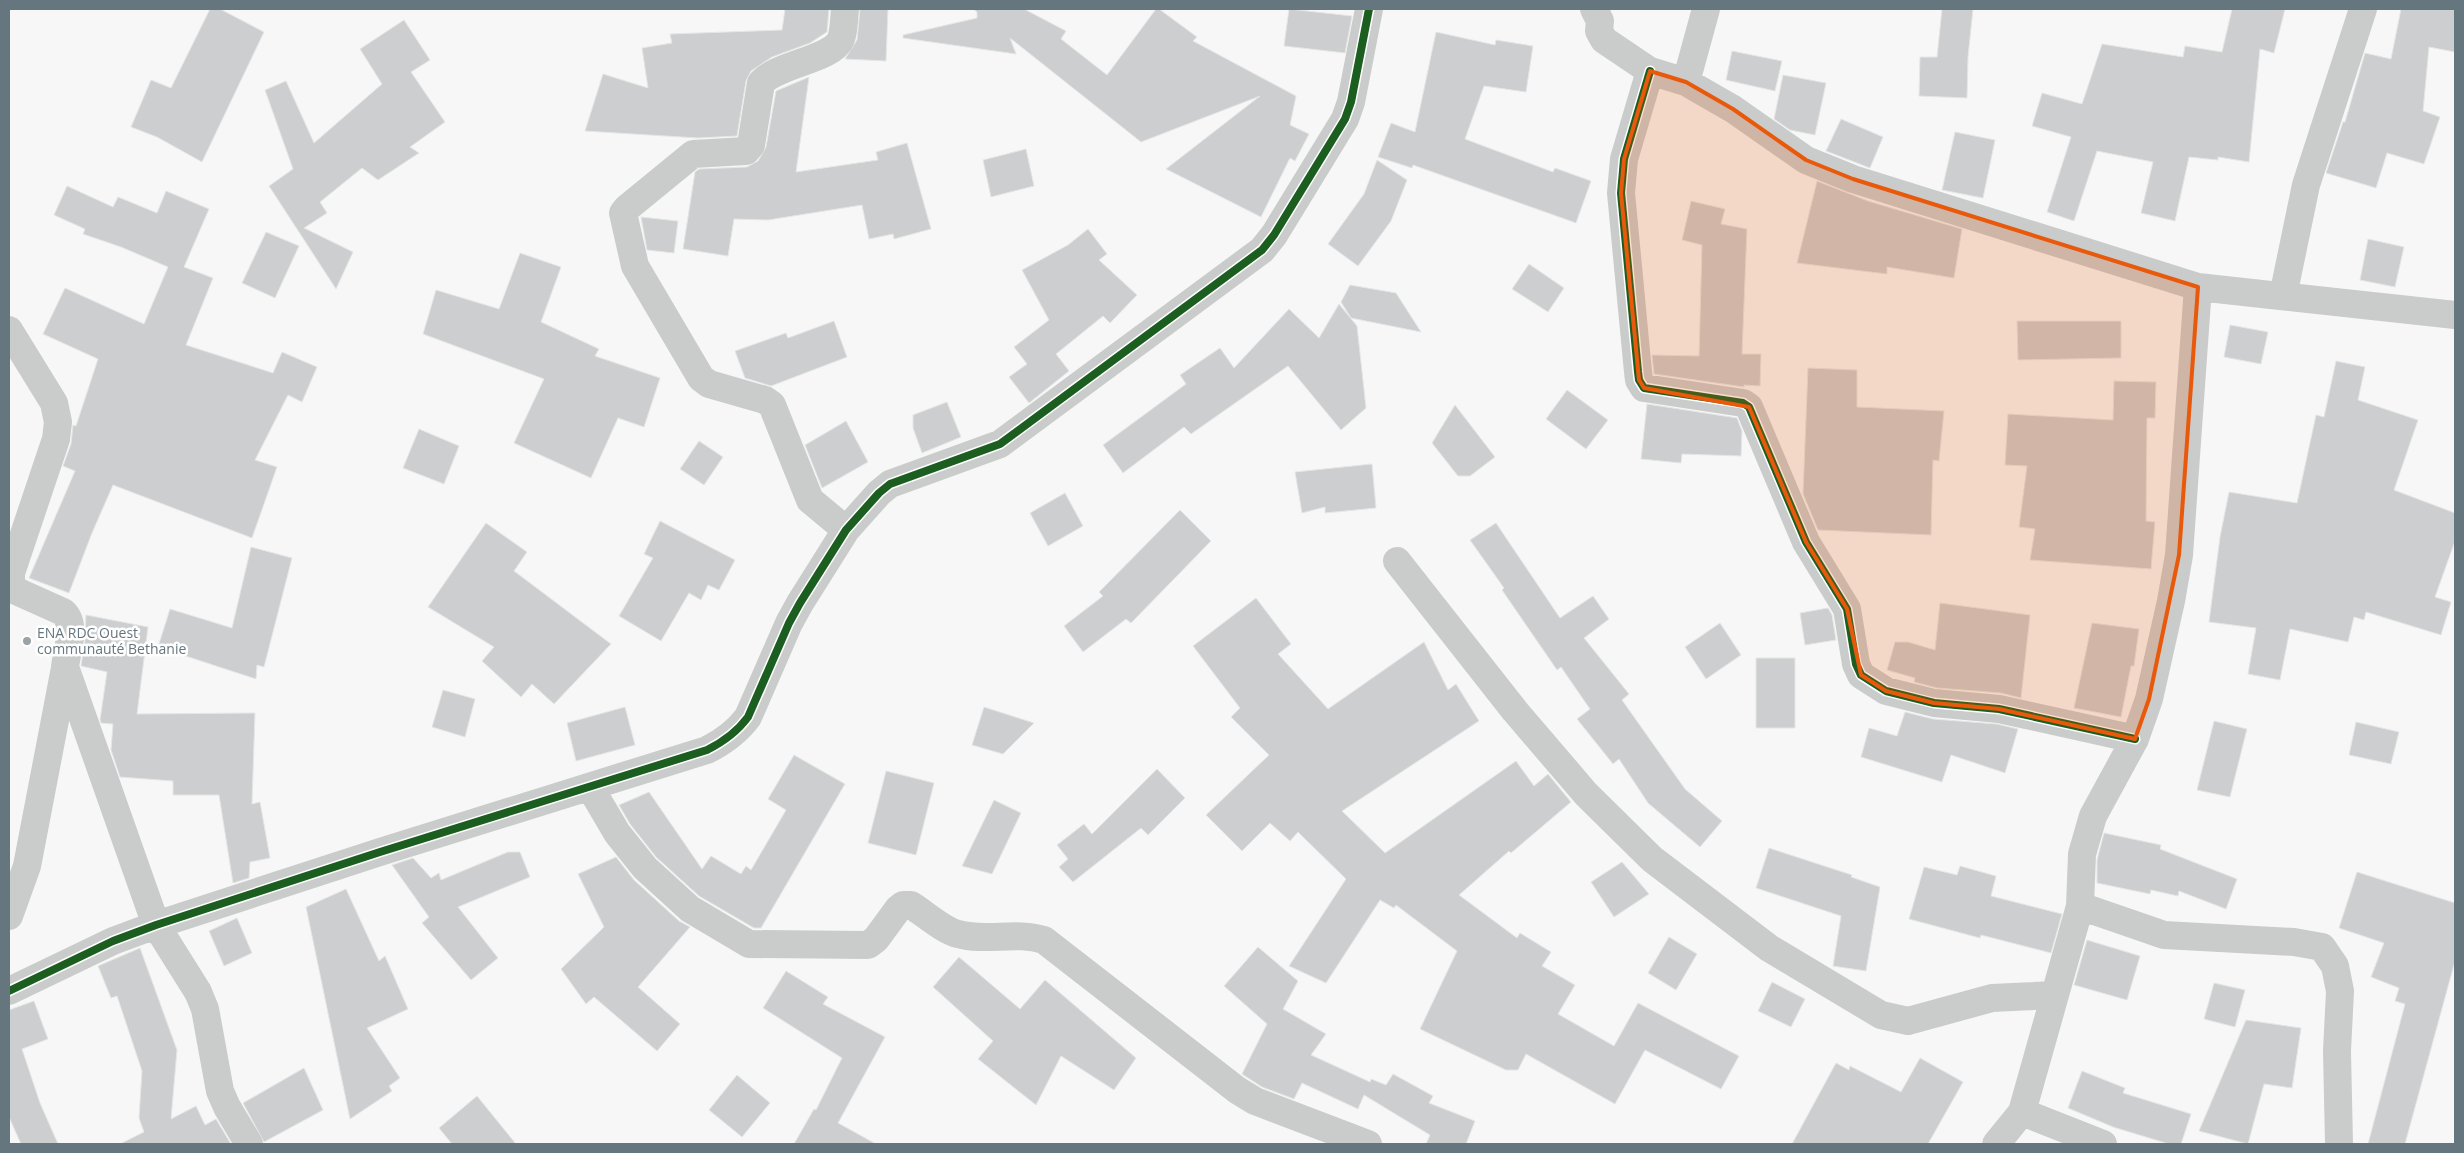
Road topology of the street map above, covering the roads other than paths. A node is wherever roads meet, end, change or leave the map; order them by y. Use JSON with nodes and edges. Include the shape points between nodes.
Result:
{"nodes":[{"id":1,"x":845,"y":9,"type":"edge"},
{"id":2,"x":1369,"y":9,"type":"edge"},
{"id":3,"x":1594,"y":9,"type":"edge"},
{"id":4,"x":1706,"y":9,"type":"edge"},
{"id":5,"x":2363,"y":9,"type":"edge"},
{"id":6,"x":1650,"y":71,"type":"junction"},
{"id":7,"x":1686,"y":82,"type":"junction"},
{"id":8,"x":2198,"y":287,"type":"junction"},
{"id":9,"x":2284,"y":296,"type":"junction"},
{"id":10,"x":2455,"y":315,"type":"edge"},
{"id":11,"x":9,"y":330,"type":"edge"},
{"id":12,"x":846,"y":530,"type":"junction"},
{"id":13,"x":1397,"y":561,"type":"dead end"},
{"id":14,"x":65,"y":667,"type":"junction"},
{"id":15,"x":2135,"y":740,"type":"junction"},
{"id":16,"x":590,"y":787,"type":"junction"},
{"id":17,"x":2080,"y":906,"type":"junction"},
{"id":18,"x":9,"y":916,"type":"edge"},
{"id":19,"x":156,"y":926,"type":"junction"},
{"id":20,"x":9,"y":991,"type":"edge"},
{"id":21,"x":2055,"y":995,"type":"junction"},
{"id":22,"x":2022,"y":1112,"type":"junction"},
{"id":23,"x":249,"y":1144,"type":"edge"},
{"id":24,"x":1368,"y":1144,"type":"edge"},
{"id":25,"x":1996,"y":1144,"type":"edge"},
{"id":26,"x":2103,"y":1144,"type":"edge"},
{"id":27,"x":2339,"y":1144,"type":"edge"}],
"edges":[{"from":1,"to":12,"type":"street","via":[[842,38],[834,49],[788,67],[761,84],[751,145],[746,151],[693,154],[623,213],[635,266],[701,378],[709,384],[765,400],[772,405],[810,500]]},
{"from":2,"to":12,"type":"street","via":[[1352,102],[1345,119],[1262,250],[1000,444],[890,484]]},
{"from":3,"to":6,"type":"street","via":[[1604,40]]},
{"from":4,"to":7,"type":"street"},
{"from":5,"to":9,"type":"street","via":[[2306,185]]},
{"from":6,"to":7,"type":"street"},
{"from":6,"to":15,"type":"street","via":[[1624,159],[1621,192],[1638,372],[1644,388],[1749,407],[1806,542],[1848,609],[1860,675],[1886,691],[1934,703],[1999,709]]},
{"from":7,"to":8,"type":"street","via":[[1733,108],[1806,160],[1853,179]]},
{"from":8,"to":9,"type":"street"},
{"from":8,"to":15,"type":"street","via":[[2179,555],[2149,698]]},
{"from":9,"to":10,"type":"street"},
{"from":11,"to":14,"type":"street","via":[[54,403],[58,422],[56,439],[11,581],[14,590],[68,617],[71,624]]},
{"from":12,"to":16,"type":"street","via":[[789,623],[748,718],[740,728],[707,750]]},
{"from":13,"to":21,"type":"street","via":[[1586,794],[1652,859],[1769,948],[1880,1015],[1908,1020],[1992,998]]},
{"from":14,"to":18,"type":"street","via":[[27,866]]},
{"from":14,"to":19,"type":"street"},
{"from":15,"to":17,"type":"street","via":[[2093,816],[2082,854]]},
{"from":16,"to":19,"type":"street"},
{"from":16,"to":24,"type":"street","via":[[617,833],[645,868],[690,909],[749,944],[868,945],[903,905],[911,905],[956,934],[1044,940],[1237,1090],[1255,1101]]},
{"from":17,"to":21,"type":"street"},
{"from":17,"to":27,"type":"street","via":[[2164,935],[2294,942],[2322,948],[2334,966],[2340,991],[2337,1051]]},
{"from":19,"to":20,"type":"street","via":[[114,941]]},
{"from":19,"to":23,"type":"street","via":[[198,992],[205,1009],[220,1091]]},
{"from":21,"to":22,"type":"street"},
{"from":22,"to":25,"type":"street"},
{"from":22,"to":26,"type":"street"}]}
